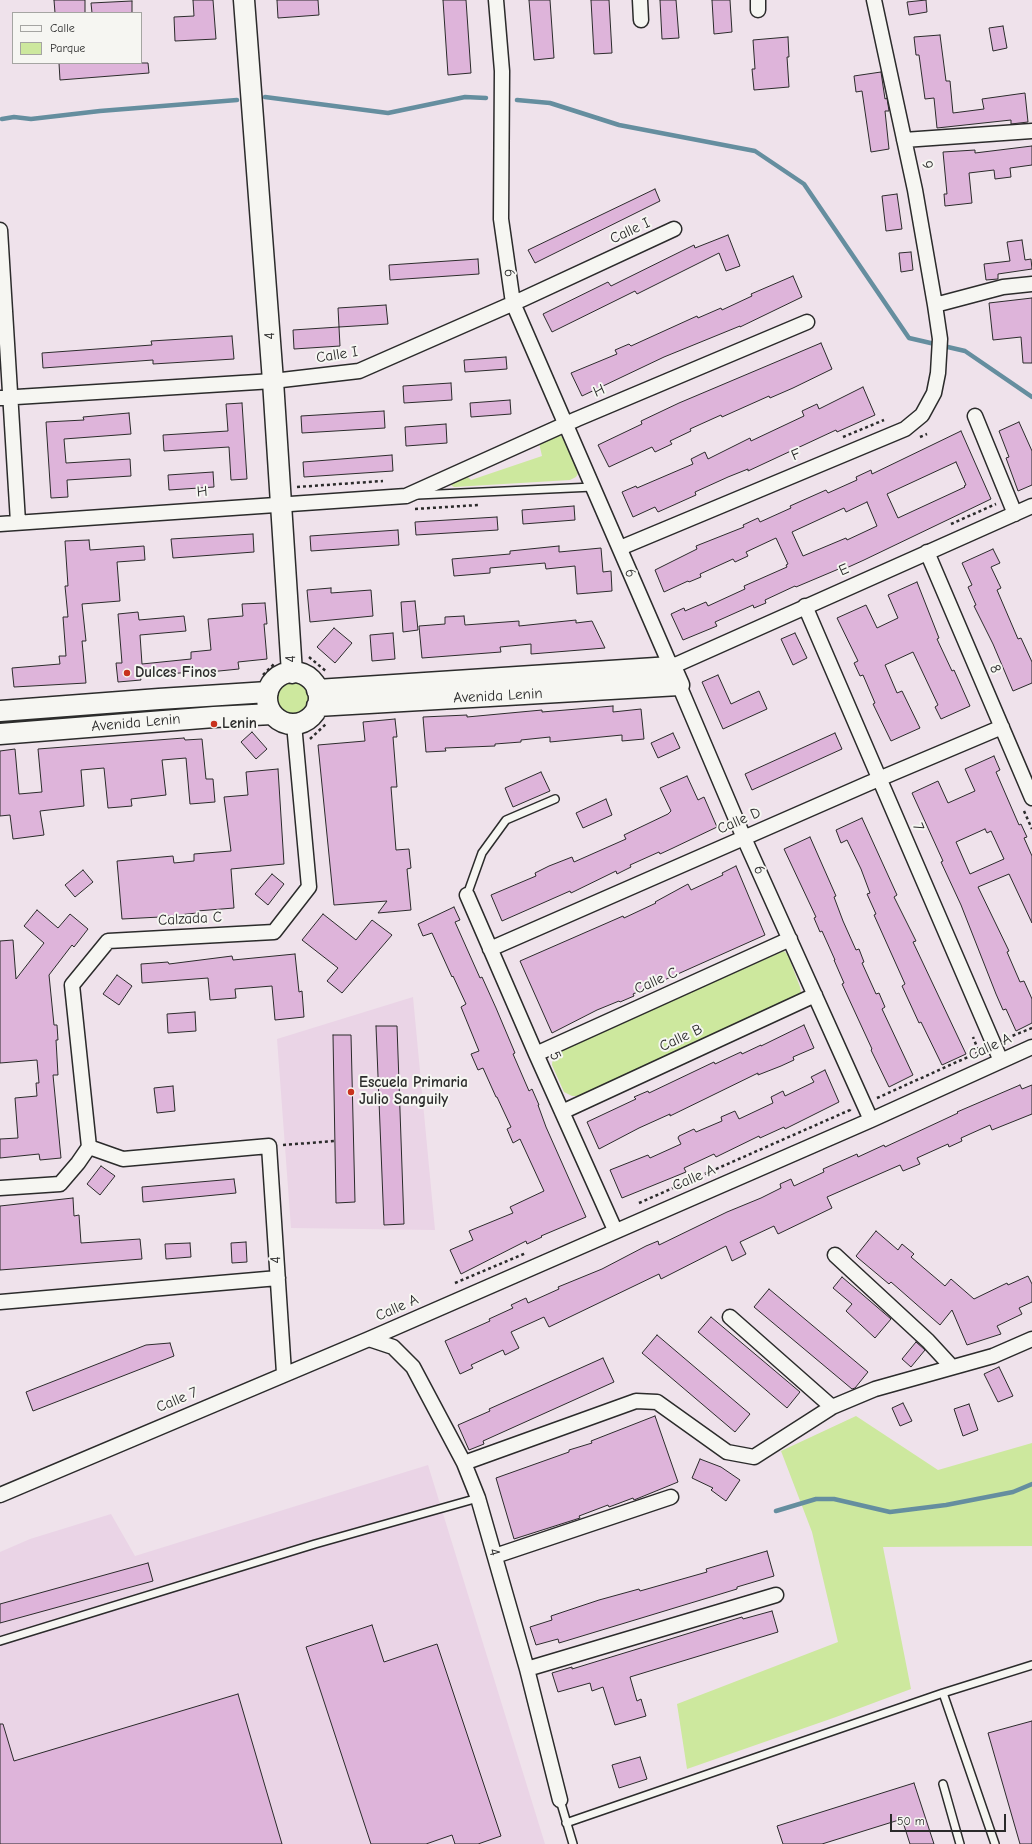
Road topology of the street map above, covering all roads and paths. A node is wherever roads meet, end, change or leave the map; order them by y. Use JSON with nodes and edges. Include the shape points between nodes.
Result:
{"nodes":[{"id":1,"x":244,"y":0,"type":"edge"},
{"id":2,"x":496,"y":0,"type":"edge"},
{"id":3,"x":640,"y":0,"type":"edge"},
{"id":4,"x":874,"y":0,"type":"edge"},
{"id":5,"x":641,"y":20,"type":"dead end"},
{"id":6,"x":1032,"y":131,"type":"edge"},
{"id":7,"x":904,"y":140,"type":"junction"},
{"id":8,"x":674,"y":229,"type":"dead end"},
{"id":9,"x":0,"y":230,"type":"edge"},
{"id":10,"x":1032,"y":284,"type":"edge"},
{"id":11,"x":513,"y":303,"type":"junction"},
{"id":12,"x":935,"y":305,"type":"junction"},
{"id":13,"x":806,"y":322,"type":"dead end"},
{"id":14,"x":940,"y":345,"type":"joint"},
{"id":15,"x":273,"y":381,"type":"junction"},
{"id":16,"x":5,"y":398,"type":"edge"},
{"id":17,"x":975,"y":416,"type":"dead end"},
{"id":18,"x":566,"y":424,"type":"junction"},
{"id":19,"x":387,"y":481,"type":"dead end"},
{"id":20,"x":294,"y":487,"type":"dead end"},
{"id":21,"x":593,"y":487,"type":"junction"},
{"id":22,"x":406,"y":496,"type":"junction"},
{"id":23,"x":282,"y":504,"type":"junction"},
{"id":24,"x":483,"y":505,"type":"dead end"},
{"id":25,"x":1032,"y":506,"type":"edge"},
{"id":26,"x":413,"y":509,"type":"dead end"},
{"id":27,"x":1015,"y":514,"type":"junction"},
{"id":28,"x":18,"y":522,"type":"junction"},
{"id":29,"x":0,"y":524,"type":"edge"},
{"id":30,"x":620,"y":548,"type":"junction"},
{"id":31,"x":927,"y":552,"type":"junction"},
{"id":32,"x":805,"y":606,"type":"junction"},
{"id":33,"x":305,"y":653,"type":"dead end"},
{"id":34,"x":275,"y":663,"type":"dead end"},
{"id":35,"x":671,"y":667,"type":"junction"},
{"id":36,"x":292,"y":673,"type":"junction"},
{"id":37,"x":330,"y":674,"type":"dead end"},
{"id":38,"x":264,"y":685,"type":"junction"},
{"id":39,"x":679,"y":685,"type":"junction"},
{"id":40,"x":317,"y":698,"type":"junction"},
{"id":41,"x":0,"y":711,"type":"edge"},
{"id":42,"x":272,"y":714,"type":"junction"},
{"id":43,"x":330,"y":722,"type":"dead end"},
{"id":44,"x":294,"y":724,"type":"junction"},
{"id":45,"x":1002,"y":727,"type":"junction"},
{"id":46,"x":0,"y":734,"type":"edge"},
{"id":47,"x":310,"y":747,"type":"dead end"},
{"id":48,"x":879,"y":779,"type":"junction"},
{"id":49,"x":555,"y":799,"type":"dead end"},
{"id":50,"x":1028,"y":803,"type":"edge"},
{"id":51,"x":1032,"y":829,"type":"edge"},
{"id":52,"x":744,"y":838,"type":"junction"},
{"id":53,"x":467,"y":895,"type":"joint"},
{"id":54,"x":790,"y":939,"type":"junction"},
{"id":55,"x":490,"y":949,"type":"junction"},
{"id":56,"x":815,"y":995,"type":"junction"},
{"id":57,"x":970,"y":1030,"type":"dead end"},
{"id":58,"x":1032,"y":1047,"type":"edge"},
{"id":59,"x":536,"y":1054,"type":"junction"},
{"id":60,"x":1001,"y":1061,"type":"junction"},
{"id":61,"x":872,"y":1092,"type":"dead end"},
{"id":62,"x":847,"y":1103,"type":"dead end"},
{"id":63,"x":562,"y":1112,"type":"junction"},
{"id":64,"x":871,"y":1120,"type":"junction"},
{"id":65,"x":335,"y":1141,"type":"dead end"},
{"id":66,"x":269,"y":1146,"type":"junction"},
{"id":67,"x":89,"y":1147,"type":"junction"},
{"id":68,"x":0,"y":1188,"type":"edge"},
{"id":69,"x":609,"y":1216,"type":"junction"},
{"id":70,"x":615,"y":1230,"type":"junction"},
{"id":71,"x":526,"y":1252,"type":"dead end"},
{"id":72,"x":835,"y":1255,"type":"dead end"},
{"id":73,"x":278,"y":1278,"type":"junction"},
{"id":74,"x":455,"y":1283,"type":"dead end"},
{"id":75,"x":0,"y":1302,"type":"edge"},
{"id":76,"x":730,"y":1317,"type":"dead end"},
{"id":77,"x":369,"y":1339,"type":"junction"},
{"id":78,"x":1032,"y":1340,"type":"edge"},
{"id":79,"x":952,"y":1367,"type":"junction"},
{"id":80,"x":284,"y":1373,"type":"junction"},
{"id":81,"x":832,"y":1407,"type":"junction"},
{"id":82,"x":464,"y":1463,"type":"junction"},
{"id":83,"x":0,"y":1495,"type":"edge"},
{"id":84,"x":671,"y":1497,"type":"dead end"},
{"id":85,"x":478,"y":1498,"type":"junction"},
{"id":86,"x":495,"y":1556,"type":"junction"},
{"id":87,"x":776,"y":1595,"type":"dead end"},
{"id":88,"x":0,"y":1641,"type":"edge"},
{"id":89,"x":1032,"y":1665,"type":"edge"},
{"id":90,"x":527,"y":1670,"type":"junction"},
{"id":91,"x":943,"y":1693,"type":"junction"},
{"id":92,"x":943,"y":1784,"type":"dead end"},
{"id":93,"x":560,"y":1800,"type":"joint"},
{"id":94,"x":566,"y":1823,"type":"junction"},
{"id":95,"x":573,"y":1844,"type":"edge"},
{"id":96,"x":960,"y":1844,"type":"edge"},
{"id":97,"x":995,"y":1844,"type":"edge"}],
"edges":[{"from":1,"to":15,"type":"street","name":"4"},
{"from":2,"to":11,"type":"street","name":"6","via":[[502,71],[501,219]]},
{"from":3,"to":5,"type":"street"},
{"from":4,"to":7,"type":"street","name":"9"},
{"from":6,"to":7,"type":"street"},
{"from":7,"to":12,"type":"street","name":"9"},
{"from":8,"to":11,"type":"street","name":"Calle I"},
{"from":9,"to":16,"type":"street"},
{"from":10,"to":12,"type":"street","via":[[1003,287]]},
{"from":11,"to":15,"type":"street","name":"Calle I","via":[[359,371]]},
{"from":11,"to":18,"type":"street","name":"6"},
{"from":12,"to":14,"type":"street","name":"9"},
{"from":13,"to":18,"type":"street","name":"H"},
{"from":14,"to":30,"type":"street","name":"F","via":[[934,393],[922,414],[905,428]]},
{"from":15,"to":16,"type":"street","name":"Calle I"},
{"from":15,"to":23,"type":"street","name":"4"},
{"from":16,"to":28,"type":"street"},
{"from":17,"to":27,"type":"street"},
{"from":18,"to":21,"type":"street","name":"6"},
{"from":18,"to":22,"type":"street","name":"H"},
{"from":19,"to":20,"type":"path"},
{"from":21,"to":22,"type":"lane","name":"H"},
{"from":21,"to":30,"type":"street","name":"6"},
{"from":22,"to":23,"type":"street","name":"H"},
{"from":23,"to":28,"type":"street","name":"H"},
{"from":23,"to":36,"type":"street","name":"4"},
{"from":24,"to":26,"type":"path"},
{"from":25,"to":27,"type":"street","name":"E"},
{"from":27,"to":31,"type":"street","name":"E"},
{"from":28,"to":29,"type":"street","name":"H"},
{"from":30,"to":35,"type":"street","name":"6"},
{"from":31,"to":32,"type":"street","name":"E"},
{"from":31,"to":45,"type":"street","name":"8"},
{"from":32,"to":35,"type":"street","name":"E"},
{"from":32,"to":48,"type":"street","name":"7"},
{"from":33,"to":37,"type":"path"},
{"from":34,"to":38,"type":"path"},
{"from":35,"to":39,"type":"street","name":"6"},
{"from":35,"to":40,"type":"street","name":"Avenida Lenin"},
{"from":36,"to":38,"type":"street"},
{"from":36,"to":40,"type":"street","via":[[308,677]]},
{"from":38,"to":41,"type":"street","name":"Avenida Lenin","via":[[159,699]]},
{"from":38,"to":42,"type":"street"},
{"from":39,"to":40,"type":"street","name":"Avenida Lenin"},
{"from":39,"to":52,"type":"street","name":"6"},
{"from":40,"to":44,"type":"street","via":[[308,719]]},
{"from":42,"to":44,"type":"street","via":[[286,723]]},
{"from":42,"to":46,"type":"street","name":"Avenida Lenin","via":[[214,716]]},
{"from":43,"to":47,"type":"path","via":[[309,739]]},
{"from":44,"to":67,"type":"street","name":"Calzada C","via":[[309,887],[274,932],[108,941],[72,985]]},
{"from":45,"to":48,"type":"street","name":"Calle D"},
{"from":45,"to":50,"type":"street","name":"8"},
{"from":48,"to":52,"type":"street","name":"Calle D"},
{"from":48,"to":60,"type":"street","name":"7"},
{"from":49,"to":53,"type":"lane","via":[[506,820],[482,853]]},
{"from":50,"to":51,"type":"path"},
{"from":52,"to":54,"type":"street","name":"6"},
{"from":52,"to":55,"type":"street","name":"Calle D"},
{"from":53,"to":55,"type":"street","name":"5"},
{"from":54,"to":56,"type":"street","name":"6"},
{"from":54,"to":59,"type":"street","name":"Calle C"},
{"from":55,"to":59,"type":"street","name":"5"},
{"from":56,"to":63,"type":"street","name":"Calle B"},
{"from":56,"to":64,"type":"street","name":"6"},
{"from":57,"to":61,"type":"path","via":[[979,1052],[875,1099]]},
{"from":58,"to":60,"type":"street","name":"Calle A"},
{"from":59,"to":63,"type":"street","name":"5"},
{"from":60,"to":64,"type":"street","name":"Calle A"},
{"from":62,"to":69,"type":"path","via":[[850,1110]]},
{"from":63,"to":69,"type":"street","name":"5"},
{"from":64,"to":70,"type":"street","name":"Calle A"},
{"from":65,"to":66,"type":"path"},
{"from":66,"to":67,"type":"street","via":[[123,1159]]},
{"from":66,"to":73,"type":"street","name":"4"},
{"from":67,"to":68,"type":"street","via":[[60,1184]]},
{"from":69,"to":70,"type":"street","name":"5"},
{"from":70,"to":77,"type":"street","name":"Calle A"},
{"from":71,"to":74,"type":"path"},
{"from":72,"to":79,"type":"street","via":[[928,1341]]},
{"from":73,"to":75,"type":"street"},
{"from":73,"to":80,"type":"street","name":"4"},
{"from":76,"to":81,"type":"street"},
{"from":77,"to":80,"type":"street","name":"Calle 7"},
{"from":77,"to":82,"type":"street","name":"4","via":[[393,1347],[413,1367]]},
{"from":78,"to":79,"type":"street","via":[[993,1356]]},
{"from":79,"to":81,"type":"street","via":[[875,1389]]},
{"from":80,"to":83,"type":"street","name":"Calle 7"},
{"from":81,"to":82,"type":"street","via":[[754,1457],[727,1452],[657,1402],[636,1402]]},
{"from":82,"to":85,"type":"street","name":"4"},
{"from":84,"to":86,"type":"street"},
{"from":85,"to":86,"type":"street","name":"4"},
{"from":85,"to":88,"type":"lane","via":[[315,1544]]},
{"from":86,"to":90,"type":"street","name":"4"},
{"from":87,"to":90,"type":"street"},
{"from":89,"to":91,"type":"lane"},
{"from":90,"to":93,"type":"street","name":"4"},
{"from":91,"to":94,"type":"lane"},
{"from":91,"to":97,"type":"lane"},
{"from":92,"to":96,"type":"lane"},
{"from":93,"to":94,"type":"lane"},
{"from":94,"to":95,"type":"lane"}]}
